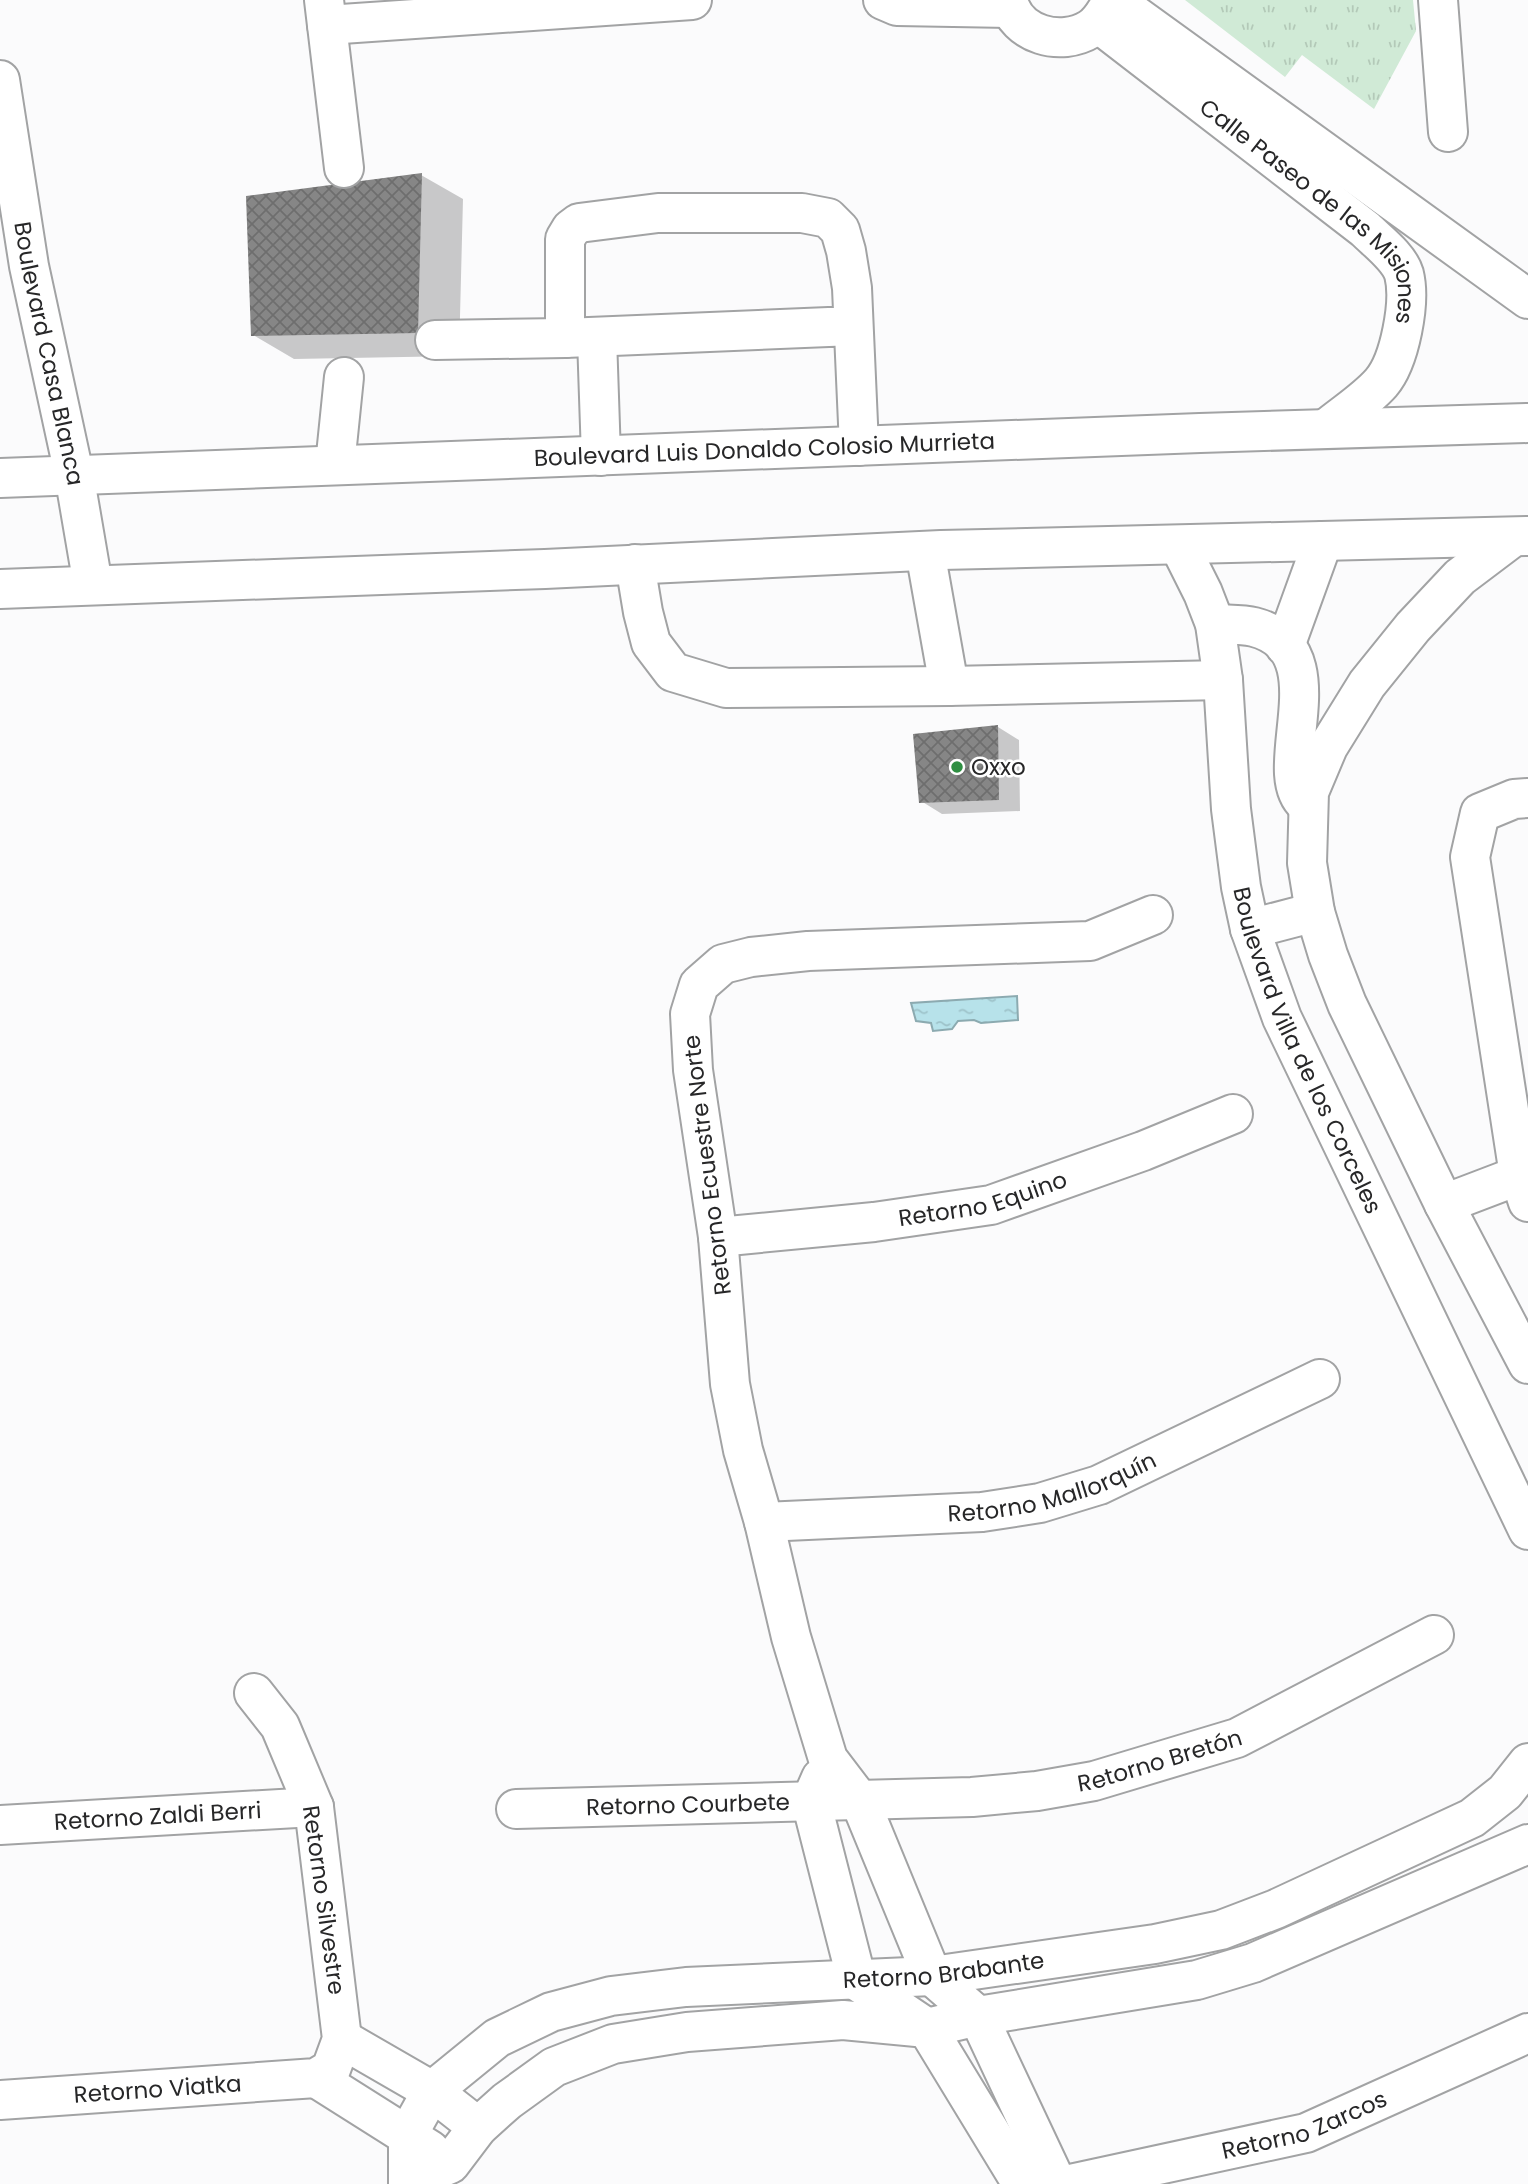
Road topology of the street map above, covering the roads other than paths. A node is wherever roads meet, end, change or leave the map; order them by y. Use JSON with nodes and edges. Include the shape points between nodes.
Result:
{"nodes":[{"id":1,"x":692,"y":0,"type":"edge"},
{"id":2,"x":883,"y":0,"type":"edge"},
{"id":3,"x":1437,"y":0,"type":"edge"},
{"id":4,"x":1009,"y":4,"type":"edge"},
{"id":5,"x":1108,"y":8,"type":"edge"},
{"id":6,"x":325,"y":12,"type":"edge"},
{"id":7,"x":0,"y":80,"type":"edge"},
{"id":8,"x":1448,"y":132,"type":"dead end"},
{"id":9,"x":344,"y":168,"type":"dead end"},
{"id":10,"x":1528,"y":299,"type":"edge"},
{"id":11,"x":853,"y":326,"type":"junction"},
{"id":12,"x":581,"y":338,"type":"junction"},
{"id":13,"x":435,"y":340,"type":"dead end"},
{"id":14,"x":344,"y":377,"type":"dead end"},
{"id":15,"x":1528,"y":423,"type":"edge"},
{"id":16,"x":1327,"y":428,"type":"junction"},
{"id":17,"x":859,"y":446,"type":"junction"},
{"id":18,"x":601,"y":456,"type":"junction"},
{"id":19,"x":335,"y":465,"type":"junction"},
{"id":20,"x":74,"y":474,"type":"junction"},
{"id":21,"x":0,"y":478,"type":"edge"},
{"id":22,"x":1520,"y":537,"type":"edge"},
{"id":23,"x":1323,"y":541,"type":"junction"},
{"id":24,"x":1179,"y":545,"type":"junction"},
{"id":25,"x":925,"y":551,"type":"junction"},
{"id":26,"x":635,"y":564,"type":"junction"},
{"id":27,"x":93,"y":585,"type":"junction"},
{"id":28,"x":0,"y":589,"type":"edge"},
{"id":29,"x":1215,"y":624,"type":"junction"},
{"id":30,"x":1285,"y":646,"type":"junction"},
{"id":31,"x":1223,"y":680,"type":"junction"},
{"id":32,"x":948,"y":686,"type":"junction"},
{"id":33,"x":1528,"y":798,"type":"edge"},
{"id":34,"x":1308,"y":806,"type":"junction"},
{"id":35,"x":1315,"y":912,"type":"junction"},
{"id":36,"x":1153,"y":915,"type":"dead end"},
{"id":37,"x":1250,"y":929,"type":"junction"},
{"id":38,"x":1233,"y":1114,"type":"dead end"},
{"id":39,"x":1525,"y":1183,"type":"edge"},
{"id":40,"x":1444,"y":1204,"type":"junction"},
{"id":41,"x":718,"y":1237,"type":"junction"},
{"id":42,"x":1528,"y":1364,"type":"edge"},
{"id":43,"x":1320,"y":1378,"type":"dead end"},
{"id":44,"x":764,"y":1522,"type":"junction"},
{"id":45,"x":1528,"y":1530,"type":"edge"},
{"id":46,"x":1434,"y":1635,"type":"dead end"},
{"id":47,"x":254,"y":1693,"type":"dead end"},
{"id":48,"x":828,"y":1759,"type":"junction"},
{"id":49,"x":1528,"y":1763,"type":"edge"},
{"id":50,"x":811,"y":1801,"type":"junction"},
{"id":51,"x":860,"y":1801,"type":"junction"},
{"id":52,"x":314,"y":1807,"type":"junction"},
{"id":53,"x":516,"y":1810,"type":"dead end"},
{"id":54,"x":0,"y":1825,"type":"edge"},
{"id":55,"x":1528,"y":1844,"type":"edge"},
{"id":56,"x":932,"y":1976,"type":"junction"},
{"id":57,"x":857,"y":1981,"type":"junction"},
{"id":58,"x":978,"y":2015,"type":"junction"},
{"id":59,"x":927,"y":2028,"type":"junction"},
{"id":60,"x":1528,"y":2033,"type":"edge"},
{"id":61,"x":342,"y":2039,"type":"junction"},
{"id":62,"x":316,"y":2078,"type":"junction"},
{"id":63,"x":432,"y":2091,"type":"junction"},
{"id":64,"x":0,"y":2099,"type":"edge"},
{"id":65,"x":478,"y":2127,"type":"junction"},
{"id":66,"x":408,"y":2134,"type":"junction"},
{"id":67,"x":450,"y":2164,"type":"junction"},
{"id":68,"x":409,"y":2182,"type":"edge"},
{"id":69,"x":1022,"y":2184,"type":"edge"},
{"id":70,"x":1057,"y":2184,"type":"edge"},
{"id":71,"x":1070,"y":2184,"type":"edge"}],
"edges":[{"from":1,"to":6,"type":"street"},
{"from":2,"to":4,"type":"street","via":[[897,6]]},
{"from":3,"to":8,"type":"street"},
{"from":4,"to":5,"type":"street","via":[[1021,23],[1052,38],[1088,31]]},
{"from":5,"to":10,"type":"street","name":"Calle Paseo de las Misiones"},
{"from":5,"to":16,"type":"street","name":"Calle Paseo de las Misiones","via":[[1365,229],[1404,273],[1406,306],[1400,345],[1382,382]]},
{"from":6,"to":9,"type":"street"},
{"from":7,"to":20,"type":"street","name":"Boulevard Casa Blanca","via":[[29,266]]},
{"from":11,"to":12,"type":"street"},
{"from":11,"to":12,"type":"street","via":[[846,251],[840,230],[828,218],[802,213],[658,213],[593,220],[571,229],[565,239]]},
{"from":11,"to":17,"type":"street"},
{"from":12,"to":13,"type":"street"},
{"from":12,"to":18,"type":"street"},
{"from":14,"to":19,"type":"street"},
{"from":15,"to":16,"type":"street","name":"Boulevard Luis Donaldo Colosio Murrieta"},
{"from":16,"to":17,"type":"street","name":"Boulevard Luis Donaldo Colosio Murrieta"},
{"from":17,"to":18,"type":"street","name":"Boulevard Luis Donaldo Colosio Murrieta"},
{"from":18,"to":19,"type":"street","name":"Boulevard Luis Donaldo Colosio Murrieta"},
{"from":19,"to":20,"type":"street","name":"Boulevard Luis Donaldo Colosio Murrieta"},
{"from":20,"to":21,"type":"street","name":"Boulevard Luis Donaldo Colosio Murrieta"},
{"from":20,"to":27,"type":"street","name":"Boulevard Casa Blanca"},
{"from":22,"to":23,"type":"street"},
{"from":22,"to":34,"type":"street","via":[[1460,576],[1367,684],[1328,747],[1309,792]]},
{"from":23,"to":24,"type":"street"},
{"from":23,"to":30,"type":"street"},
{"from":24,"to":25,"type":"street"},
{"from":24,"to":29,"type":"street","name":"Boulevard Villa de los Corceles"},
{"from":25,"to":26,"type":"street"},
{"from":25,"to":32,"type":"street"},
{"from":26,"to":27,"type":"street"},
{"from":26,"to":32,"type":"street","via":[[651,643],[673,671],[726,688]]},
{"from":27,"to":28,"type":"street"},
{"from":29,"to":30,"type":"street","via":[[1254,627]]},
{"from":29,"to":31,"type":"street","name":"Boulevard Villa de los Corceles"},
{"from":30,"to":34,"type":"street","via":[[1294,661],[1301,702],[1296,792]]},
{"from":31,"to":32,"type":"street"},
{"from":31,"to":37,"type":"street","name":"Boulevard Villa de los Corceles","via":[[1231,809]]},
{"from":33,"to":39,"type":"street","via":[[1480,813],[1470,857]]},
{"from":34,"to":35,"type":"street","via":[[1307,863]]},
{"from":35,"to":37,"type":"street"},
{"from":35,"to":40,"type":"street","via":[[1347,1004]]},
{"from":36,"to":41,"type":"street","name":"Retorno Ecuestre Norte","via":[[1090,941],[808,951],[723,964],[699,985],[690,1014],[693,1070]]},
{"from":37,"to":45,"type":"street","name":"Boulevard Villa de los Corceles","via":[[1283,1018]]},
{"from":38,"to":41,"type":"street","name":"Retorno Equino","via":[[991,1205]]},
{"from":39,"to":40,"type":"street"},
{"from":40,"to":42,"type":"street"},
{"from":41,"to":44,"type":"street","name":"Retorno Ecuestre Norte","via":[[730,1384]]},
{"from":43,"to":44,"type":"street","name":"Retorno Mallorquín","via":[[1099,1485],[1040,1503],[982,1512]]},
{"from":44,"to":48,"type":"street","name":"Retorno Ecuestre Norte","via":[[791,1637]]},
{"from":46,"to":51,"type":"street","name":"Retorno Bretón","via":[[1237,1738],[1094,1781],[972,1797]]},
{"from":47,"to":52,"type":"street","name":"Retorno Silvestre","via":[[280,1726]]},
{"from":48,"to":50,"type":"street"},
{"from":48,"to":51,"type":"street","name":"Retorno Ecuestre Norte"},
{"from":49,"to":56,"type":"street","name":"Retorno Brabante","via":[[1505,1792],[1472,1818],[1221,1930]]},
{"from":50,"to":51,"type":"street","name":"Retorno Courbete"},
{"from":50,"to":53,"type":"street","name":"Retorno Courbete"},
{"from":50,"to":57,"type":"street"},
{"from":51,"to":56,"type":"street","name":"Retorno Ecuestre Norte"},
{"from":52,"to":54,"type":"street","name":"Retorno Zaldi Berri"},
{"from":52,"to":61,"type":"street","name":"Retorno Silvestre"},
{"from":55,"to":58,"type":"street","name":"Retorno Brabante","via":[[1253,1963],[1197,1980]]},
{"from":56,"to":57,"type":"street","name":"Retorno Brabante"},
{"from":56,"to":58,"type":"street"},
{"from":57,"to":59,"type":"street"},
{"from":57,"to":63,"type":"street","name":"Retorno Brabante","via":[[686,1987],[611,1996],[551,2012],[497,2038]]},
{"from":58,"to":59,"type":"street","name":"Retorno Brabante"},
{"from":58,"to":70,"type":"street"},
{"from":59,"to":65,"type":"street","name":"Retorno Brabante","via":[[843,2020],[687,2032],[614,2045],[554,2067]]},
{"from":59,"to":69,"type":"street"},
{"from":60,"to":71,"type":"street","name":"Retorno Zarcos","via":[[1306,2133]]},
{"from":61,"to":62,"type":"street","via":[[331,2069]]},
{"from":61,"to":63,"type":"street"},
{"from":62,"to":64,"type":"street","name":"Retorno Viatka"},
{"from":62,"to":66,"type":"street"},
{"from":63,"to":65,"type":"street"},
{"from":63,"to":66,"type":"street","name":"Retorno Brabante"},
{"from":65,"to":67,"type":"street","name":"Retorno Brabante"},
{"from":66,"to":67,"type":"street"},
{"from":66,"to":68,"type":"street","name":"Retorno Brabante"},
{"from":67,"to":68,"type":"street","name":"Retorno Brabante"}]}
